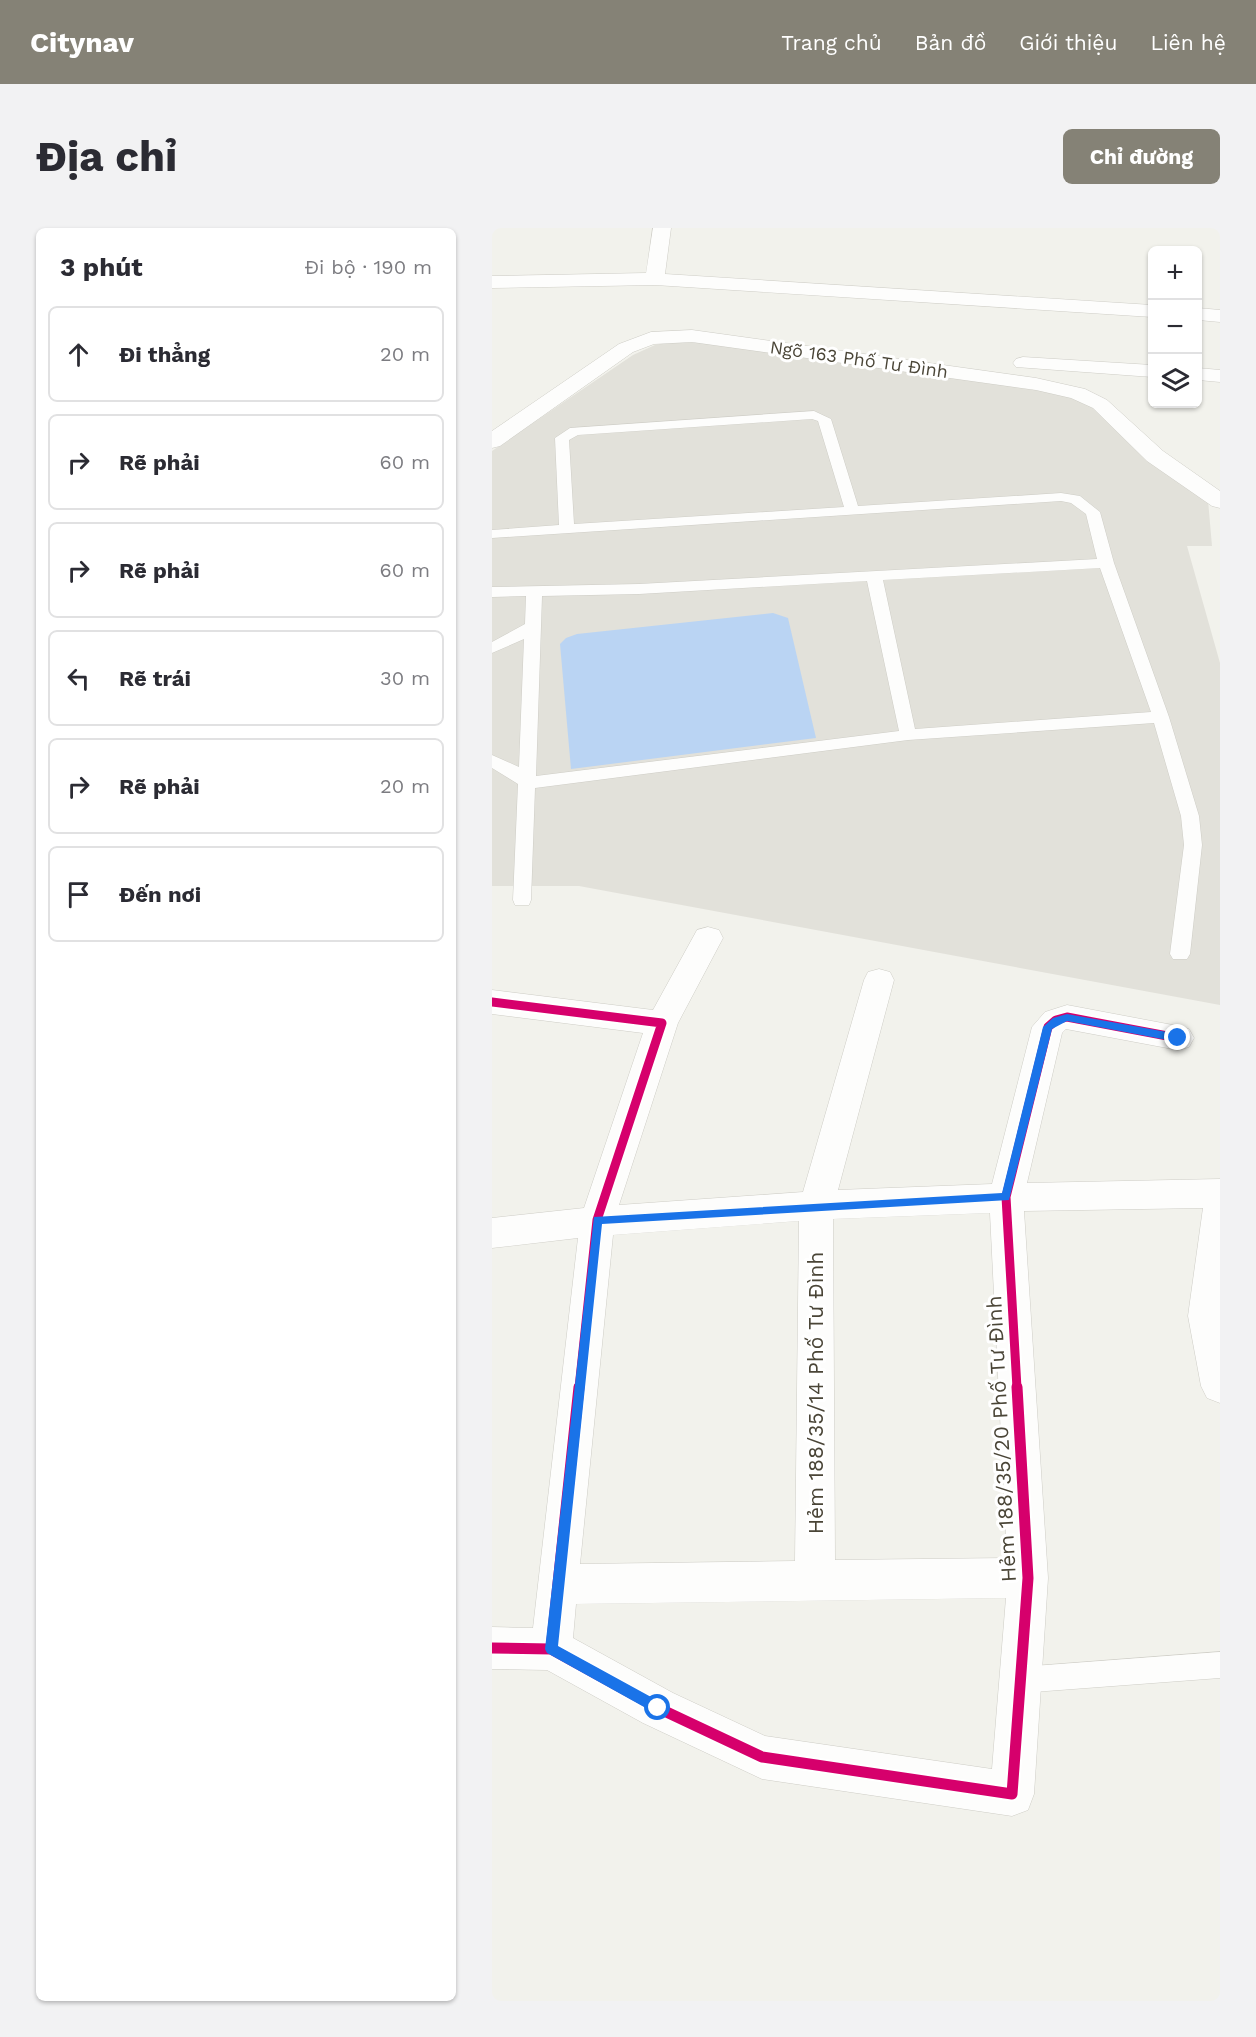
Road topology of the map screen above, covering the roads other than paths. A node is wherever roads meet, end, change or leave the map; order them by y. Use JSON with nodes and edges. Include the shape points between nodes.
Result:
{"nodes":[{"id":1,"x":662,"y":228,"type":"edge"},
{"id":2,"x":655,"y":279,"type":"junction"},
{"id":3,"x":493,"y":283,"type":"edge"},
{"id":4,"x":1148,"y":311,"type":"edge"},
{"id":5,"x":1202,"y":314,"type":"edge"},
{"id":6,"x":1220,"y":316,"type":"edge"},
{"id":7,"x":875,"y":361,"type":"junction"},
{"id":8,"x":1102,"y":368,"type":"junction"},
{"id":9,"x":1148,"y":371,"type":"edge"},
{"id":10,"x":1202,"y":374,"type":"edge"},
{"id":11,"x":1220,"y":376,"type":"edge"},
{"id":12,"x":1100,"y":404,"type":"junction"},
{"id":13,"x":492,"y":441,"type":"edge"},
{"id":14,"x":1220,"y":501,"type":"edge"},
{"id":15,"x":852,"y":510,"type":"junction"},
{"id":16,"x":567,"y":529,"type":"junction"},
{"id":17,"x":492,"y":534,"type":"edge"},
{"id":18,"x":1107,"y":563,"type":"junction"},
{"id":19,"x":874,"y":576,"type":"junction"},
{"id":20,"x":534,"y":591,"type":"junction"},
{"id":21,"x":492,"y":592,"type":"edge"},
{"id":22,"x":532,"y":625,"type":"junction"},
{"id":23,"x":492,"y":648,"type":"edge"},
{"id":24,"x":1161,"y":717,"type":"junction"},
{"id":25,"x":908,"y":735,"type":"junction"},
{"id":26,"x":492,"y":761,"type":"edge"},
{"id":27,"x":527,"y":783,"type":"junction"},
{"id":28,"x":522,"y":900,"type":"dead end"},
{"id":29,"x":708,"y":938,"type":"dead end"},
{"id":30,"x":1180,"y":954,"type":"dead end"},
{"id":31,"x":879,"y":980,"type":"dead end"},
{"id":32,"x":492,"y":1002,"type":"edge"},
{"id":33,"x":662,"y":1023,"type":"junction"},
{"id":34,"x":1178,"y":1038,"type":"dead end"},
{"id":35,"x":1220,"y":1193,"type":"edge"},
{"id":36,"x":1006,"y":1197,"type":"junction"},
{"id":37,"x":816,"y":1206,"type":"junction"},
{"id":38,"x":1220,"y":1207,"type":"edge"},
{"id":39,"x":597,"y":1220,"type":"junction"},
{"id":40,"x":492,"y":1233,"type":"edge"},
{"id":41,"x":1220,"y":1386,"type":"edge"},
{"id":42,"x":1028,"y":1578,"type":"junction"},
{"id":43,"x":814,"y":1581,"type":"junction"},
{"id":44,"x":557,"y":1584,"type":"junction"},
{"id":45,"x":492,"y":1648,"type":"edge"},
{"id":46,"x":551,"y":1649,"type":"junction"},
{"id":47,"x":1220,"y":1665,"type":"edge"},
{"id":48,"x":1020,"y":1680,"type":"junction"}],
"edges":[{"from":1,"to":2,"type":"street"},
{"from":2,"to":3,"type":"street"},
{"from":2,"to":4,"type":"street"},
{"from":5,"to":6,"type":"street"},
{"from":7,"to":8,"type":"street","via":[[968,360]]},
{"from":7,"to":12,"type":"street","name":"Ngõ 163 Phố Tư Đình","via":[[1050,386]]},
{"from":7,"to":13,"type":"street","name":"Ngõ 163 Phố Tư Đình","via":[[700,336],[651,338],[626,348]]},
{"from":8,"to":9,"type":"street"},
{"from":8,"to":12,"type":"street"},
{"from":10,"to":11,"type":"street"},
{"from":12,"to":14,"type":"street","name":"Ngõ 163 Phố Tư Đình","via":[[1155,456]]},
{"from":15,"to":16,"type":"lane"},
{"from":15,"to":16,"type":"lane","via":[[825,419],[814,415],[575,431],[562,438]]},
{"from":15,"to":18,"type":"lane","via":[[1075,499],[1093,512]]},
{"from":16,"to":17,"type":"lane"},
{"from":18,"to":19,"type":"lane"},
{"from":18,"to":24,"type":"lane"},
{"from":19,"to":20,"type":"lane"},
{"from":19,"to":25,"type":"lane"},
{"from":20,"to":21,"type":"lane"},
{"from":20,"to":22,"type":"lane"},
{"from":22,"to":23,"type":"lane"},
{"from":22,"to":27,"type":"lane"},
{"from":24,"to":25,"type":"lane"},
{"from":24,"to":30,"type":"lane","via":[[1190,816],[1193,845]]},
{"from":25,"to":27,"type":"lane"},
{"from":26,"to":27,"type":"lane"},
{"from":27,"to":28,"type":"lane"},
{"from":29,"to":33,"type":"street"},
{"from":31,"to":37,"type":"street","name":"Hẻm 188/35/14 Phố Tư Đình"},
{"from":32,"to":33,"type":"street"},
{"from":33,"to":39,"type":"street"},
{"from":34,"to":36,"type":"street","name":"Hẻm 188/35/20 Phố Tư Đình","via":[[1067,1017],[1048,1027]]},
{"from":35,"to":36,"type":"street"},
{"from":36,"to":37,"type":"street"},
{"from":36,"to":42,"type":"street","name":"Hẻm 188/35/20 Phố Tư Đình"},
{"from":37,"to":39,"type":"street"},
{"from":37,"to":43,"type":"street","name":"Hẻm 188/35/14 Phố Tư Đình"},
{"from":38,"to":41,"type":"street","via":[[1206,1316]]},
{"from":39,"to":40,"type":"street"},
{"from":39,"to":44,"type":"street"},
{"from":42,"to":43,"type":"street"},
{"from":42,"to":48,"type":"street","name":"Hẻm 188/35/20 Phố Tư Đình"},
{"from":43,"to":44,"type":"street"},
{"from":44,"to":46,"type":"street"},
{"from":45,"to":46,"type":"street"},
{"from":46,"to":48,"type":"street","name":"Hẻm 188/35/20 Phố Tư Đình","via":[[658,1708],[762,1757],[1012,1794]]},
{"from":47,"to":48,"type":"lane"}]}
